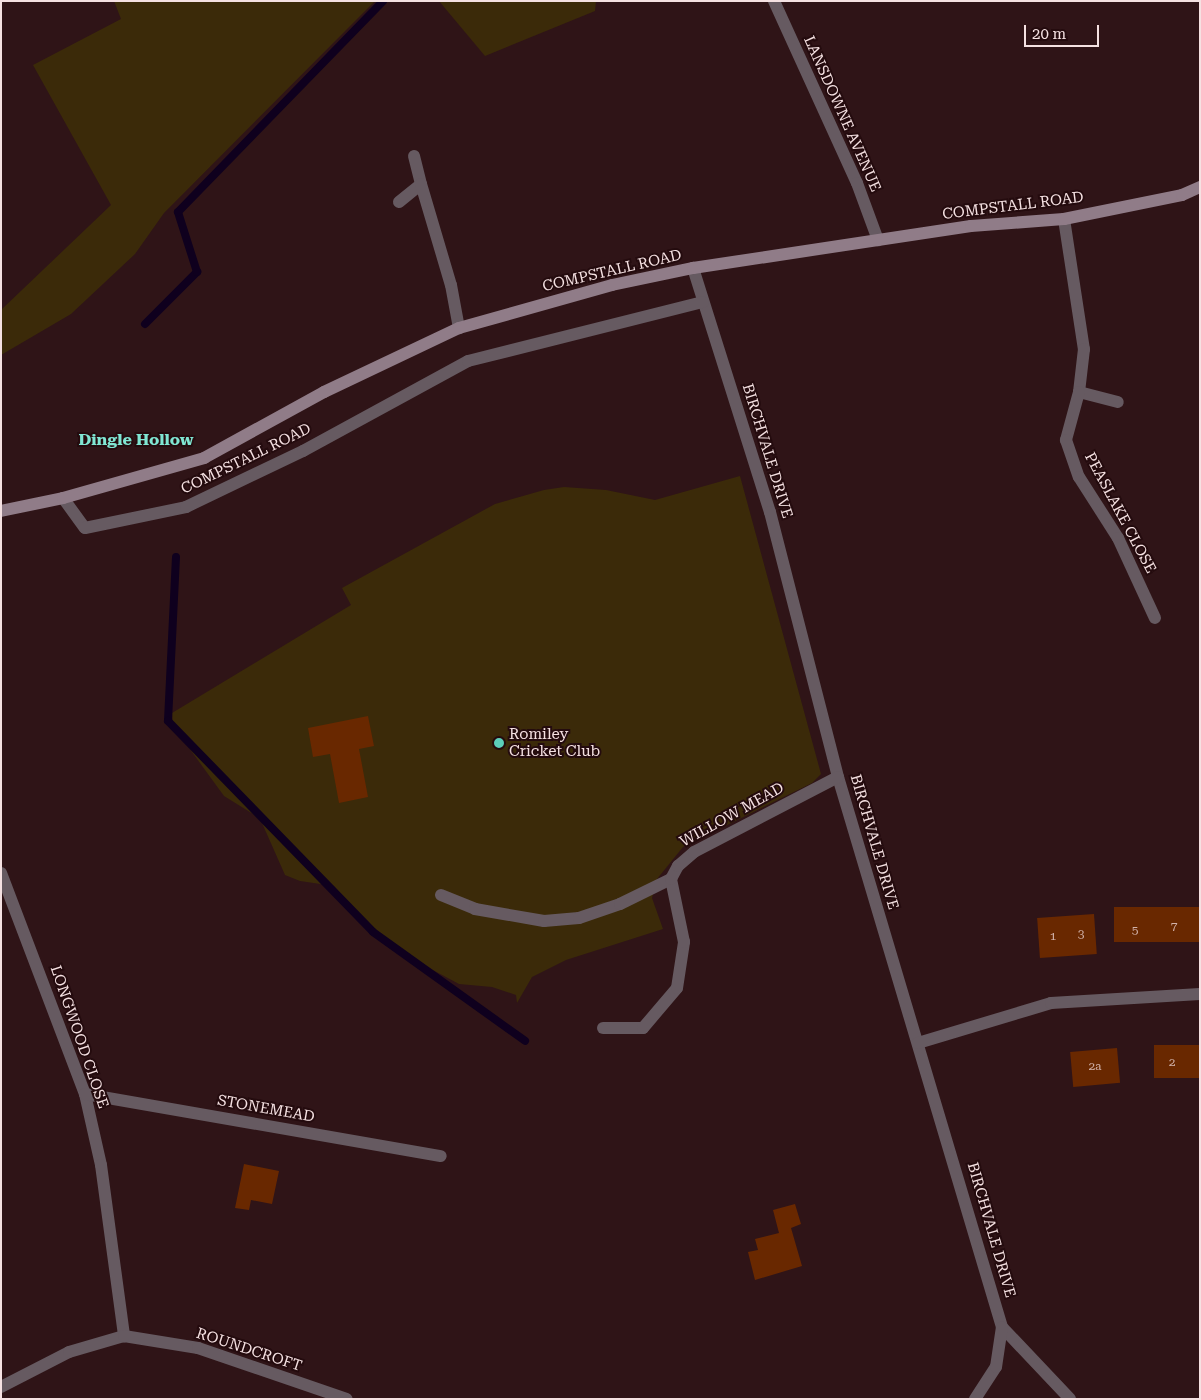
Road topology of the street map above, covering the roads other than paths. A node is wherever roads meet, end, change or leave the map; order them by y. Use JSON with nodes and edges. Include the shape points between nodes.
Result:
{"nodes":[{"id":1,"x":774,"y":1,"type":"edge"},
{"id":2,"x":414,"y":156,"type":"dead end"},
{"id":3,"x":420,"y":184,"type":"junction"},
{"id":4,"x":1200,"y":187,"type":"edge"},
{"id":5,"x":399,"y":202,"type":"dead end"},
{"id":6,"x":1064,"y":218,"type":"junction"},
{"id":7,"x":878,"y":240,"type":"junction"},
{"id":8,"x":693,"y":268,"type":"junction"},
{"id":9,"x":703,"y":302,"type":"junction"},
{"id":10,"x":459,"y":328,"type":"junction"},
{"id":11,"x":1079,"y":392,"type":"junction"},
{"id":12,"x":1118,"y":402,"type":"dead end"},
{"id":13,"x":63,"y":498,"type":"junction"},
{"id":14,"x":1,"y":512,"type":"edge"},
{"id":15,"x":1155,"y":618,"type":"dead end"},
{"id":16,"x":838,"y":777,"type":"junction"},
{"id":17,"x":1,"y":873,"type":"edge"},
{"id":18,"x":671,"y":879,"type":"junction"},
{"id":19,"x":441,"y":895,"type":"dead end"},
{"id":20,"x":1200,"y":994,"type":"edge"},
{"id":21,"x":602,"y":1028,"type":"dead end"},
{"id":22,"x":918,"y":1043,"type":"junction"},
{"id":23,"x":86,"y":1094,"type":"junction"},
{"id":24,"x":441,"y":1156,"type":"dead end"},
{"id":25,"x":1002,"y":1327,"type":"junction"},
{"id":26,"x":124,"y":1336,"type":"junction"},
{"id":27,"x":1,"y":1387,"type":"edge"},
{"id":28,"x":347,"y":1399,"type":"edge"},
{"id":29,"x":975,"y":1399,"type":"edge"},
{"id":30,"x":1070,"y":1399,"type":"edge"}],
"edges":[{"from":1,"to":7,"type":"street","name":"LANSDOWNE AVENUE","via":[[857,184]]},
{"from":2,"to":3,"type":"street"},
{"from":3,"to":5,"type":"street"},
{"from":3,"to":10,"type":"street","via":[[451,285]]},
{"from":4,"to":6,"type":"main road","name":"COMPSTALL ROAD","via":[[1182,195]]},
{"from":6,"to":7,"type":"main road","name":"COMPSTALL ROAD","via":[[970,226]]},
{"from":6,"to":11,"type":"street","name":"PEASLAKE CLOSE","via":[[1084,349]]},
{"from":7,"to":8,"type":"main road","name":"COMPSTALL ROAD"},
{"from":8,"to":9,"type":"street","name":"BIRCHVALE DRIVE"},
{"from":8,"to":10,"type":"main road","name":"COMPSTALL ROAD","via":[[612,285]]},
{"from":9,"to":13,"type":"street","name":"COMPSTALL ROAD","via":[[468,362],[304,451],[186,507],[85,528]]},
{"from":9,"to":16,"type":"street","name":"BIRCHVALE DRIVE","via":[[770,512]]},
{"from":10,"to":13,"type":"main road","name":"COMPSTALL ROAD","via":[[324,392],[204,458]]},
{"from":11,"to":12,"type":"street"},
{"from":11,"to":15,"type":"street","name":"PEASLAKE CLOSE","via":[[1066,440],[1079,477],[1118,538]]},
{"from":13,"to":14,"type":"main road","name":"COMPSTALL ROAD"},
{"from":16,"to":18,"type":"street","name":"WILLOW MEAD","via":[[694,852],[678,866]]},
{"from":16,"to":22,"type":"street","name":"BIRCHVALE DRIVE"},
{"from":17,"to":23,"type":"street","name":"LONGWOOD CLOSE"},
{"from":18,"to":19,"type":"street","via":[[604,910],[578,918],[544,921],[475,909]]},
{"from":18,"to":21,"type":"street","via":[[684,942],[677,988],[643,1028]]},
{"from":20,"to":22,"type":"street","via":[[1051,1003]]},
{"from":22,"to":25,"type":"street","name":"BIRCHVALE DRIVE"},
{"from":23,"to":24,"type":"street","name":"STONEMEAD"},
{"from":23,"to":26,"type":"street","name":"LONGWOOD CLOSE","via":[[101,1165]]},
{"from":25,"to":29,"type":"street","via":[[996,1367]]},
{"from":25,"to":30,"type":"street","name":"BIRCHVALE DRIVE"},
{"from":26,"to":27,"type":"street","name":"ROUNDCROFT","via":[[69,1352]]},
{"from":26,"to":28,"type":"street","name":"ROUNDCROFT","via":[[198,1348]]}]}
